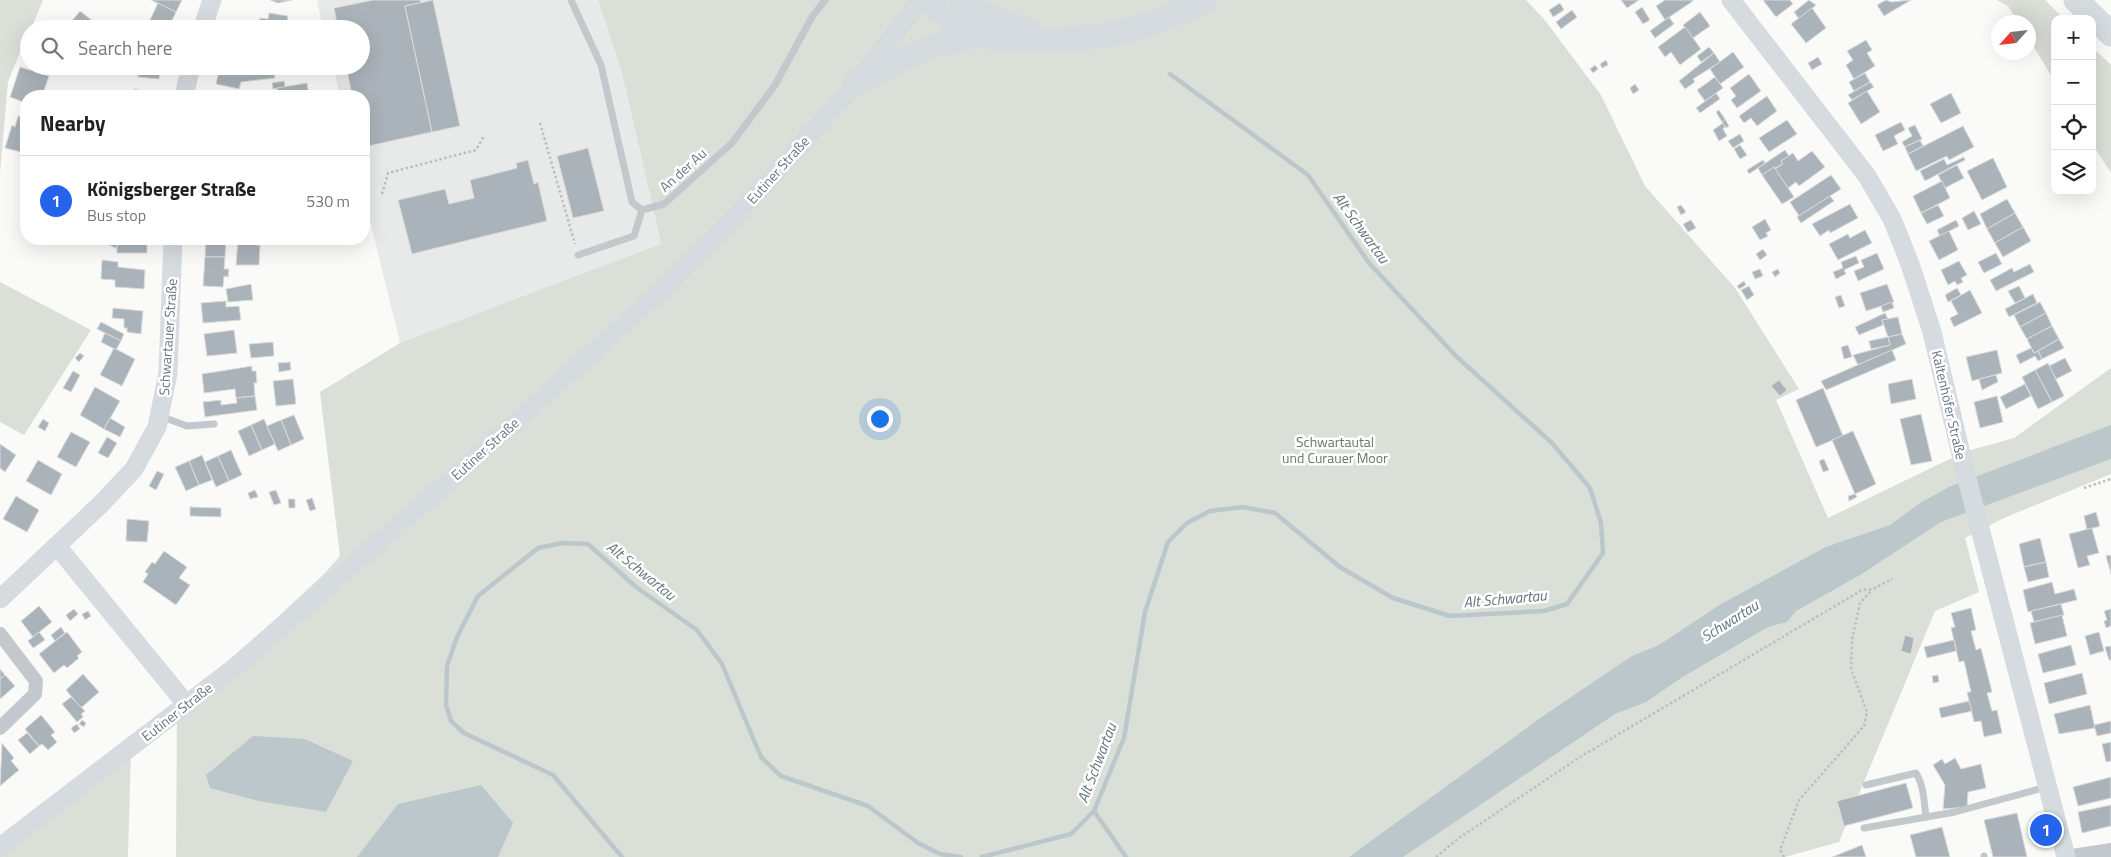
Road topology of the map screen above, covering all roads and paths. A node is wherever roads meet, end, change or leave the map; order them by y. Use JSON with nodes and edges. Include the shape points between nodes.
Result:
{"nodes":[{"id":1,"x":212,"y":0,"type":"edge"},
{"id":2,"x":571,"y":0,"type":"edge"},
{"id":3,"x":825,"y":0,"type":"edge"},
{"id":4,"x":923,"y":0,"type":"edge"},
{"id":5,"x":962,"y":0,"type":"edge"},
{"id":6,"x":983,"y":0,"type":"edge"},
{"id":7,"x":1185,"y":0,"type":"edge"},
{"id":8,"x":1206,"y":0,"type":"edge"},
{"id":9,"x":1731,"y":0,"type":"edge"},
{"id":10,"x":2076,"y":0,"type":"edge"},
{"id":11,"x":205,"y":20,"type":"edge"},
{"id":12,"x":990,"y":28,"type":"junction"},
{"id":13,"x":2111,"y":34,"type":"edge"},
{"id":14,"x":189,"y":75,"type":"edge"},
{"id":15,"x":856,"y":83,"type":"junction"},
{"id":16,"x":185,"y":90,"type":"edge"},
{"id":17,"x":540,"y":123,"type":"dead end"},
{"id":18,"x":484,"y":136,"type":"dead end"},
{"id":19,"x":382,"y":194,"type":"dead end"},
{"id":20,"x":642,"y":210,"type":"junction"},
{"id":21,"x":173,"y":245,"type":"edge"},
{"id":22,"x":578,"y":255,"type":"joint"},
{"id":23,"x":160,"y":416,"type":"junction"},
{"id":24,"x":214,"y":424,"type":"dead end"},
{"id":25,"x":2111,"y":479,"type":"edge"},
{"id":26,"x":2084,"y":488,"type":"dead end"},
{"id":27,"x":57,"y":546,"type":"junction"},
{"id":28,"x":1892,"y":579,"type":"dead end"},
{"id":29,"x":1873,"y":589,"type":"junction"},
{"id":30,"x":0,"y":599,"type":"edge"},
{"id":31,"x":0,"y":634,"type":"edge"},
{"id":32,"x":188,"y":705,"type":"junction"},
{"id":33,"x":0,"y":728,"type":"edge"},
{"id":34,"x":1866,"y":785,"type":"dead end"},
{"id":35,"x":2047,"y":787,"type":"junction"},
{"id":36,"x":1926,"y":817,"type":"junction"},
{"id":37,"x":1864,"y":828,"type":"dead end"},
{"id":38,"x":0,"y":847,"type":"edge"},
{"id":39,"x":2111,"y":850,"type":"edge"},
{"id":40,"x":1436,"y":857,"type":"edge"},
{"id":41,"x":1784,"y":857,"type":"edge"},
{"id":42,"x":2066,"y":857,"type":"edge"}],
"edges":[{"from":1,"to":11,"type":"street"},
{"from":2,"to":20,"type":"lane","via":[[601,65],[632,202]]},
{"from":3,"to":20,"type":"lane","name":"An der Au","via":[[812,17],[775,85],[732,143],[664,204]]},
{"from":4,"to":12,"type":"highway","via":[[960,26]]},
{"from":4,"to":15,"type":"street","name":"Eutiner Straße"},
{"from":5,"to":12,"type":"highway"},
{"from":6,"to":12,"type":"highway"},
{"from":7,"to":12,"type":"highway","via":[[1130,22],[1092,28],[1041,32]]},
{"from":8,"to":12,"type":"highway","via":[[1170,18],[1097,38],[1040,40]]},
{"from":9,"to":35,"type":"street","name":"Kaltenhöfer Straße","via":[[1867,176],[1892,219],[1932,332]]},
{"from":10,"to":13,"type":"highway"},
{"from":12,"to":15,"type":"highway","via":[[934,46]]},
{"from":14,"to":16,"type":"street"},
{"from":15,"to":32,"type":"street","name":"Eutiner Straße","via":[[765,185],[670,282],[454,477]]},
{"from":17,"to":22,"type":"path"},
{"from":18,"to":19,"type":"path","via":[[476,150],[388,173]]},
{"from":20,"to":22,"type":"lane","via":[[634,236]]},
{"from":21,"to":23,"type":"street","name":"Schwartauer Straße","via":[[168,373]]},
{"from":23,"to":24,"type":"lane","via":[[187,426]]},
{"from":23,"to":27,"type":"street","name":"Schwartauer Straße","via":[[134,468]]},
{"from":25,"to":26,"type":"path"},
{"from":27,"to":30,"type":"street","name":"Schwartauer Straße"},
{"from":27,"to":32,"type":"street"},
{"from":28,"to":29,"type":"path"},
{"from":29,"to":40,"type":"path","via":[[1862,590],[1580,757]]},
{"from":29,"to":41,"type":"path","via":[[1860,603],[1852,639],[1851,669],[1867,712],[1864,726],[1799,800],[1780,850]]},
{"from":31,"to":33,"type":"street","via":[[36,681],[35,694]]},
{"from":32,"to":38,"type":"street","name":"Eutiner Straße"},
{"from":34,"to":36,"type":"lane","via":[[1916,773],[1924,796]]},
{"from":35,"to":36,"type":"lane"},
{"from":35,"to":42,"type":"street","name":"Kaltenhöfer Straße"},
{"from":36,"to":37,"type":"lane"},
{"from":39,"to":42,"type":"street"}]}
